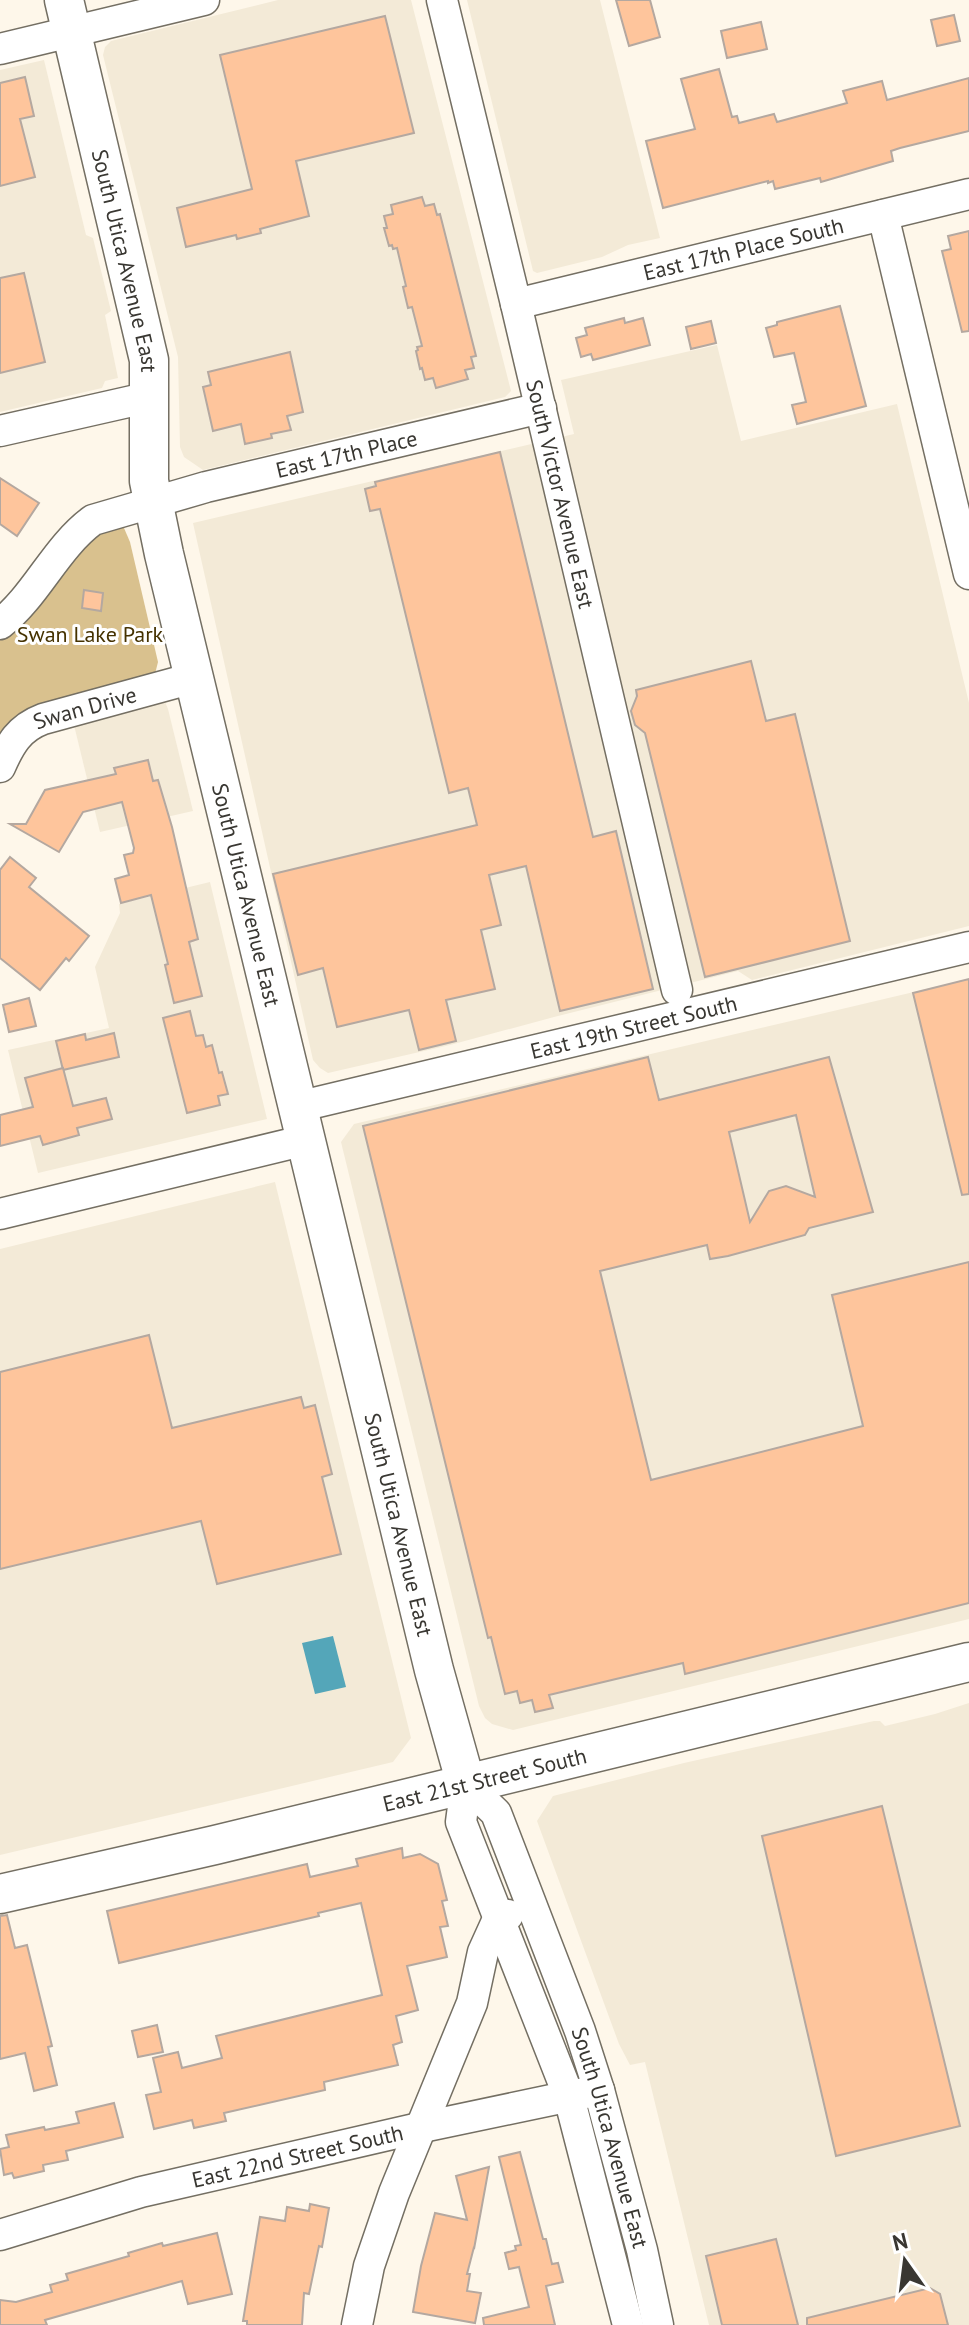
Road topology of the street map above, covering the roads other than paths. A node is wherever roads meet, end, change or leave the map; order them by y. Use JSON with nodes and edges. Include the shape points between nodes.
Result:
{"nodes":[{"id":1,"x":204,"y":0,"type":"edge"},
{"id":2,"x":442,"y":0,"type":"edge"},
{"id":3,"x":68,"y":16,"type":"edge"},
{"id":4,"x":0,"y":49,"type":"edge"},
{"id":5,"x":969,"y":194,"type":"edge"},
{"id":6,"x":883,"y":215,"type":"junction"},
{"id":7,"x":516,"y":304,"type":"junction"},
{"id":8,"x":150,"y":397,"type":"junction"},
{"id":9,"x":541,"y":408,"type":"junction"},
{"id":10,"x":0,"y":431,"type":"edge"},
{"id":11,"x":153,"y":502,"type":"junction"},
{"id":12,"x":969,"y":574,"type":"edge"},
{"id":13,"x":0,"y":624,"type":"edge"},
{"id":14,"x":193,"y":678,"type":"junction"},
{"id":15,"x":0,"y":767,"type":"edge"},
{"id":16,"x":969,"y":947,"type":"edge"},
{"id":17,"x":677,"y":990,"type":"dead end"},
{"id":18,"x":301,"y":1123,"type":"junction"},
{"id":19,"x":0,"y":1214,"type":"edge"},
{"id":20,"x":969,"y":1662,"type":"edge"},
{"id":21,"x":466,"y":1784,"type":"junction"},
{"id":22,"x":0,"y":1894,"type":"edge"},
{"id":23,"x":531,"y":1905,"type":"junction"},
{"id":24,"x":498,"y":1919,"type":"junction"},
{"id":25,"x":599,"y":2090,"type":"junction"},
{"id":26,"x":569,"y":2097,"type":"junction"},
{"id":27,"x":423,"y":2127,"type":"junction"},
{"id":28,"x":0,"y":2235,"type":"edge"},
{"id":29,"x":357,"y":2325,"type":"edge"},
{"id":30,"x":628,"y":2325,"type":"edge"},
{"id":31,"x":658,"y":2325,"type":"edge"}],
"edges":[{"from":1,"to":3,"type":"street"},
{"from":2,"to":7,"type":"street","name":"South Victor Avenue East"},
{"from":3,"to":4,"type":"street"},
{"from":3,"to":8,"type":"main road","name":"South Utica Avenue East","via":[[144,333]]},
{"from":5,"to":6,"type":"street","name":"East 17th Place South"},
{"from":6,"to":7,"type":"street","name":"East 17th Place South"},
{"from":6,"to":12,"type":"street"},
{"from":7,"to":9,"type":"street","name":"South Victor Avenue East"},
{"from":8,"to":10,"type":"street"},
{"from":8,"to":11,"type":"main road","name":"South Utica Avenue East"},
{"from":9,"to":11,"type":"street","name":"East 17th Place"},
{"from":9,"to":17,"type":"street","name":"South Victor Avenue East"},
{"from":11,"to":13,"type":"street","via":[[93,520],[80,530],[26,600]]},
{"from":11,"to":14,"type":"main road","name":"South Utica Avenue East"},
{"from":14,"to":15,"type":"street","name":"Swan Drive","via":[[27,725]]},
{"from":14,"to":18,"type":"main road","name":"South Utica Avenue East"},
{"from":16,"to":18,"type":"street","name":"East 19th Street South"},
{"from":18,"to":19,"type":"street","name":"East 19th Street South"},
{"from":18,"to":21,"type":"main road","name":"South Utica Avenue East"},
{"from":20,"to":21,"type":"main road","name":"East 21st Street South"},
{"from":21,"to":22,"type":"main road","name":"East 21st Street South"},
{"from":21,"to":23,"type":"street","name":"South Utica Avenue East","via":[[496,1813]]},
{"from":21,"to":24,"type":"street","name":"South Utica Avenue East","via":[[461,1822]]},
{"from":23,"to":24,"type":"street"},
{"from":23,"to":25,"type":"street","name":"South Utica Avenue East"},
{"from":24,"to":26,"type":"street","name":"South Utica Avenue East"},
{"from":24,"to":27,"type":"street","via":[[483,1952],[472,2003]]},
{"from":25,"to":26,"type":"street","name":"East 22nd Street South"},
{"from":25,"to":31,"type":"street","name":"South Utica Avenue East"},
{"from":26,"to":27,"type":"street","name":"East 22nd Street South"},
{"from":26,"to":30,"type":"street","name":"South Utica Avenue East"},
{"from":27,"to":28,"type":"street","name":"East 22nd Street South","via":[[141,2192]]},
{"from":27,"to":29,"type":"street","via":[[369,2266]]}]}
